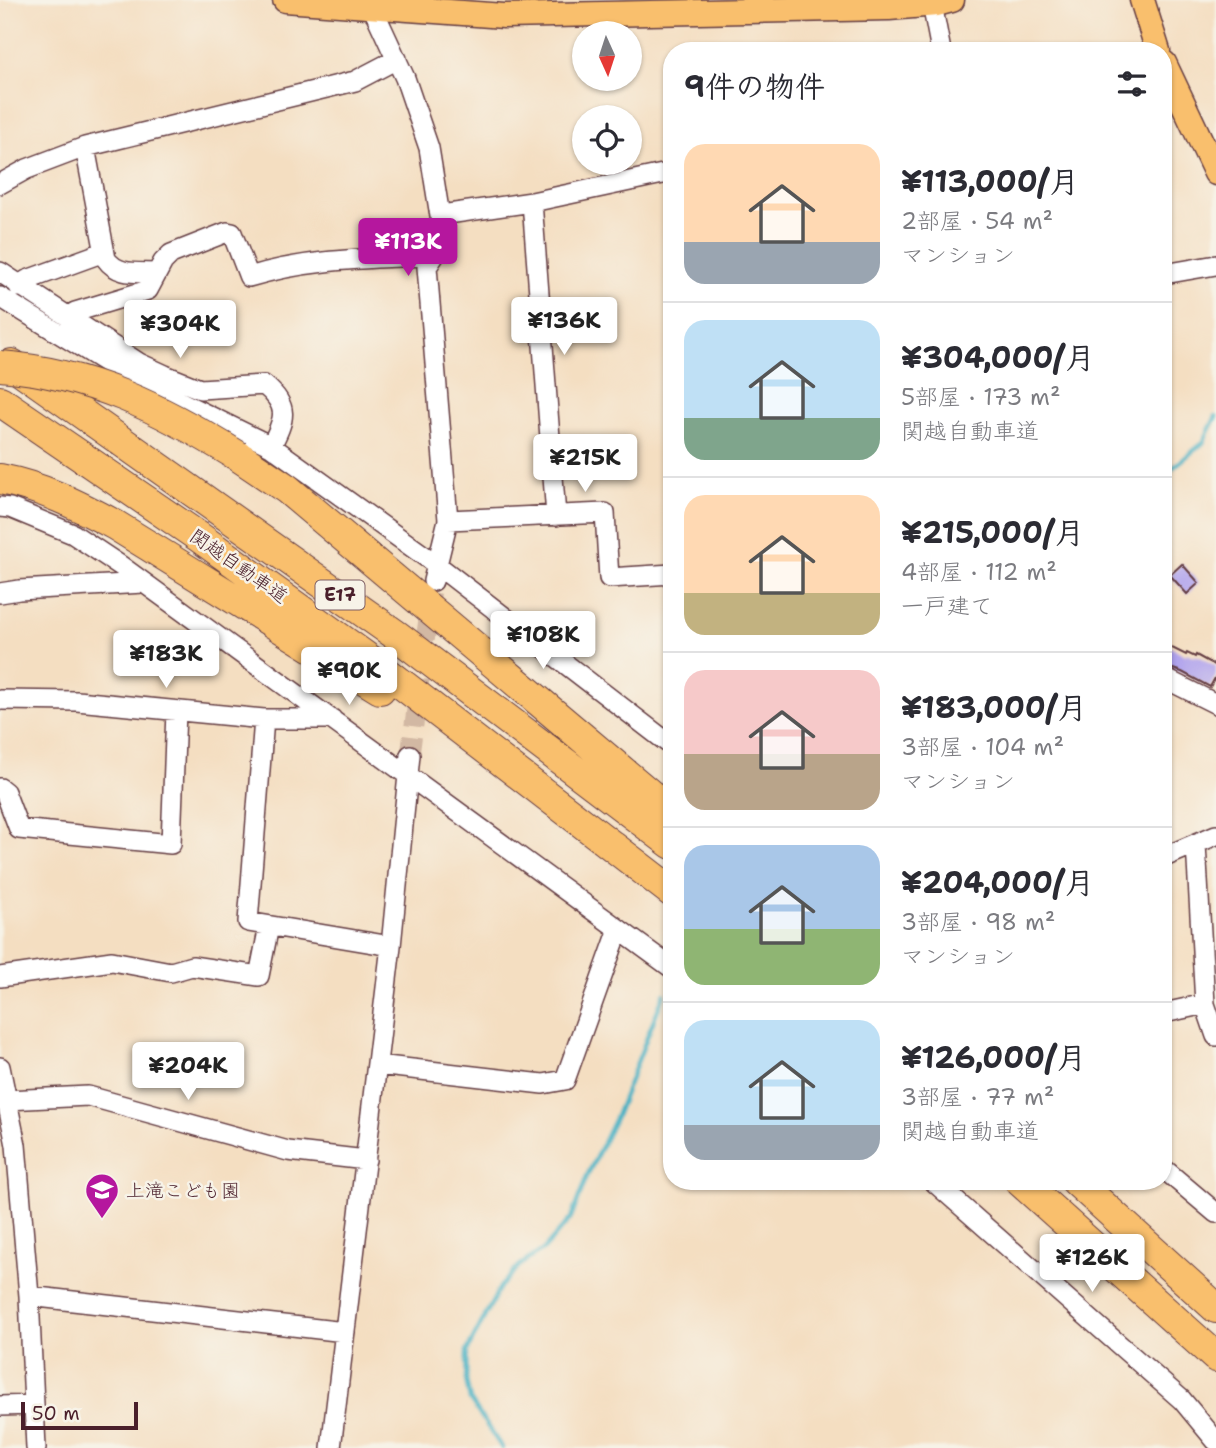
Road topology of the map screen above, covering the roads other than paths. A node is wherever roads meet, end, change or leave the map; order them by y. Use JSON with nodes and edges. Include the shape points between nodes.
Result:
{"nodes":[{"id":1,"x":285,"y":0,"type":"edge"},
{"id":2,"x":1142,"y":0,"type":"edge"},
{"id":3,"x":942,"y":2,"type":"edge"},
{"id":4,"x":371,"y":3,"type":"edge"},
{"id":5,"x":772,"y":5,"type":"edge"},
{"id":6,"x":941,"y":42,"type":"edge"},
{"id":7,"x":1154,"y":42,"type":"edge"},
{"id":8,"x":397,"y":59,"type":"junction"},
{"id":9,"x":1172,"y":84,"type":"edge"},
{"id":10,"x":85,"y":146,"type":"junction"},
{"id":11,"x":1216,"y":173,"type":"edge"},
{"id":12,"x":663,"y":174,"type":"edge"},
{"id":13,"x":0,"y":184,"type":"edge"},
{"id":14,"x":532,"y":202,"type":"junction"},
{"id":15,"x":441,"y":215,"type":"junction"},
{"id":16,"x":104,"y":252,"type":"junction"},
{"id":17,"x":432,"y":259,"type":"junction"},
{"id":18,"x":1216,"y":265,"type":"edge"},
{"id":19,"x":0,"y":272,"type":"edge"},
{"id":20,"x":157,"y":273,"type":"junction"},
{"id":21,"x":1172,"y":273,"type":"edge"},
{"id":22,"x":19,"y":287,"type":"junction"},
{"id":23,"x":0,"y":297,"type":"edge"},
{"id":24,"x":69,"y":318,"type":"junction"},
{"id":25,"x":0,"y":356,"type":"edge"},
{"id":26,"x":0,"y":366,"type":"edge"},
{"id":27,"x":0,"y":401,"type":"edge"},
{"id":28,"x":271,"y":446,"type":"junction"},
{"id":29,"x":0,"y":479,"type":"edge"},
{"id":30,"x":0,"y":507,"type":"edge"},
{"id":31,"x":556,"y":516,"type":"junction"},
{"id":32,"x":448,"y":520,"type":"junction"},
{"id":33,"x":435,"y":573,"type":"junction"},
{"id":34,"x":663,"y":575,"type":"edge"},
{"id":35,"x":144,"y":583,"type":"junction"},
{"id":36,"x":0,"y":593,"type":"edge"},
{"id":37,"x":1172,"y":682,"type":"edge"},
{"id":38,"x":0,"y":700,"type":"edge"},
{"id":39,"x":1216,"y":704,"type":"edge"},
{"id":40,"x":176,"y":711,"type":"junction"},
{"id":41,"x":264,"y":719,"type":"junction"},
{"id":42,"x":332,"y":719,"type":"junction"},
{"id":43,"x":663,"y":739,"type":"edge"},
{"id":44,"x":408,"y":764,"type":"junction"},
{"id":45,"x":0,"y":788,"type":"edge"},
{"id":46,"x":557,"y":802,"type":"junction"},
{"id":47,"x":663,"y":805,"type":"edge"},
{"id":48,"x":1216,"y":835,"type":"edge"},
{"id":49,"x":663,"y":837,"type":"edge"},
{"id":50,"x":1196,"y":844,"type":"junction"},
{"id":51,"x":1172,"y":854,"type":"edge"},
{"id":52,"x":663,"y":885,"type":"edge"},
{"id":53,"x":269,"y":926,"type":"junction"},
{"id":54,"x":619,"y":929,"type":"junction"},
{"id":55,"x":391,"y":946,"type":"junction"},
{"id":56,"x":663,"y":961,"type":"edge"},
{"id":57,"x":0,"y":977,"type":"edge"},
{"id":58,"x":1205,"y":1004,"type":"junction"},
{"id":59,"x":1172,"y":1011,"type":"edge"},
{"id":60,"x":1216,"y":1036,"type":"edge"},
{"id":61,"x":377,"y":1065,"type":"junction"},
{"id":62,"x":0,"y":1068,"type":"edge"},
{"id":63,"x":7,"y":1100,"type":"junction"},
{"id":64,"x":366,"y":1160,"type":"junction"},
{"id":65,"x":1172,"y":1176,"type":"edge"},
{"id":66,"x":943,"y":1190,"type":"edge"},
{"id":67,"x":1030,"y":1190,"type":"edge"},
{"id":68,"x":1086,"y":1190,"type":"edge"},
{"id":69,"x":1216,"y":1213,"type":"edge"},
{"id":70,"x":29,"y":1296,"type":"junction"},
{"id":71,"x":1216,"y":1308,"type":"edge"},
{"id":72,"x":345,"y":1332,"type":"junction"},
{"id":73,"x":1216,"y":1357,"type":"edge"},
{"id":74,"x":34,"y":1405,"type":"junction"},
{"id":75,"x":0,"y":1406,"type":"edge"},
{"id":76,"x":1216,"y":1441,"type":"edge"},
{"id":77,"x":36,"y":1448,"type":"edge"},
{"id":78,"x":331,"y":1448,"type":"edge"}],
"edges":[{"from":1,"to":4,"type":"main road"},
{"from":2,"to":7,"type":"main road"},
{"from":3,"to":5,"type":"main road","via":[[889,8]]},
{"from":3,"to":6,"type":"street"},
{"from":4,"to":5,"type":"main road","via":[[504,16]]},
{"from":4,"to":8,"type":"street"},
{"from":8,"to":10,"type":"street","via":[[355,81]]},
{"from":8,"to":15,"type":"street","via":[[429,148]]},
{"from":9,"to":11,"type":"main road"},
{"from":10,"to":13,"type":"street"},
{"from":10,"to":16,"type":"street"},
{"from":12,"to":14,"type":"street"},
{"from":14,"to":15,"type":"street"},
{"from":14,"to":31,"type":"street"},
{"from":15,"to":17,"type":"street","via":[[444,241]]},
{"from":16,"to":20,"type":"street","via":[[112,268],[119,271]]},
{"from":16,"to":22,"type":"street"},
{"from":17,"to":20,"type":"street","via":[[320,261],[249,277],[232,233],[227,232],[171,254]]},
{"from":17,"to":32,"type":"street","via":[[427,267]]},
{"from":18,"to":21,"type":"street"},
{"from":19,"to":22,"type":"street"},
{"from":20,"to":24,"type":"street","via":[[148,290],[75,312]]},
{"from":22,"to":24,"type":"street"},
{"from":23,"to":28,"type":"street","via":[[128,376]]},
{"from":24,"to":28,"type":"street","via":[[139,363],[200,389],[264,385],[283,411],[283,423]]},
{"from":25,"to":49,"type":"highway","name":"関越自動車道","number":"E17","via":[[396,635]]},
{"from":26,"to":47,"type":"highway","bridge":true,"via":[[64,376],[141,402],[238,456],[287,489]]},
{"from":27,"to":46,"type":"highway","name":"関越自動車道","number":"E17","via":[[377,665]]},
{"from":28,"to":33,"type":"street"},
{"from":29,"to":46,"type":"highway","via":[[48,492],[116,525]]},
{"from":30,"to":35,"type":"street","via":[[73,534]]},
{"from":31,"to":32,"type":"street"},
{"from":31,"to":34,"type":"street","via":[[605,513],[608,578]]},
{"from":32,"to":33,"type":"street"},
{"from":33,"to":43,"type":"street"},
{"from":35,"to":36,"type":"street"},
{"from":35,"to":42,"type":"street"},
{"from":37,"to":39,"type":"street"},
{"from":38,"to":40,"type":"street","via":[[77,701]]},
{"from":40,"to":41,"type":"street"},
{"from":40,"to":45,"type":"street","via":[[171,845],[19,830]]},
{"from":41,"to":42,"type":"street"},
{"from":41,"to":53,"type":"street","via":[[248,922]]},
{"from":42,"to":44,"type":"street"},
{"from":44,"to":54,"type":"street"},
{"from":44,"to":55,"type":"street"},
{"from":46,"to":52,"type":"highway","name":"関越自動車道","number":"E17"},
{"from":48,"to":50,"type":"street"},
{"from":50,"to":51,"type":"street"},
{"from":50,"to":58,"type":"street"},
{"from":53,"to":55,"type":"street"},
{"from":53,"to":57,"type":"street","via":[[259,976],[192,966],[171,972],[112,961]]},
{"from":54,"to":56,"type":"street"},
{"from":54,"to":61,"type":"street","via":[[565,1080],[543,1084]]},
{"from":55,"to":61,"type":"street"},
{"from":58,"to":59,"type":"street"},
{"from":58,"to":60,"type":"street"},
{"from":61,"to":64,"type":"street"},
{"from":62,"to":63,"type":"street"},
{"from":63,"to":64,"type":"street","via":[[88,1096],[288,1151]]},
{"from":63,"to":70,"type":"street","via":[[16,1145]]},
{"from":64,"to":72,"type":"street"},
{"from":65,"to":69,"type":"street"},
{"from":66,"to":76,"type":"street","via":[[1182,1400]]},
{"from":67,"to":73,"type":"highway"},
{"from":68,"to":71,"type":"highway"},
{"from":70,"to":72,"type":"street"},
{"from":70,"to":74,"type":"street"},
{"from":72,"to":78,"type":"street"},
{"from":74,"to":75,"type":"street"},
{"from":74,"to":77,"type":"street"}]}
